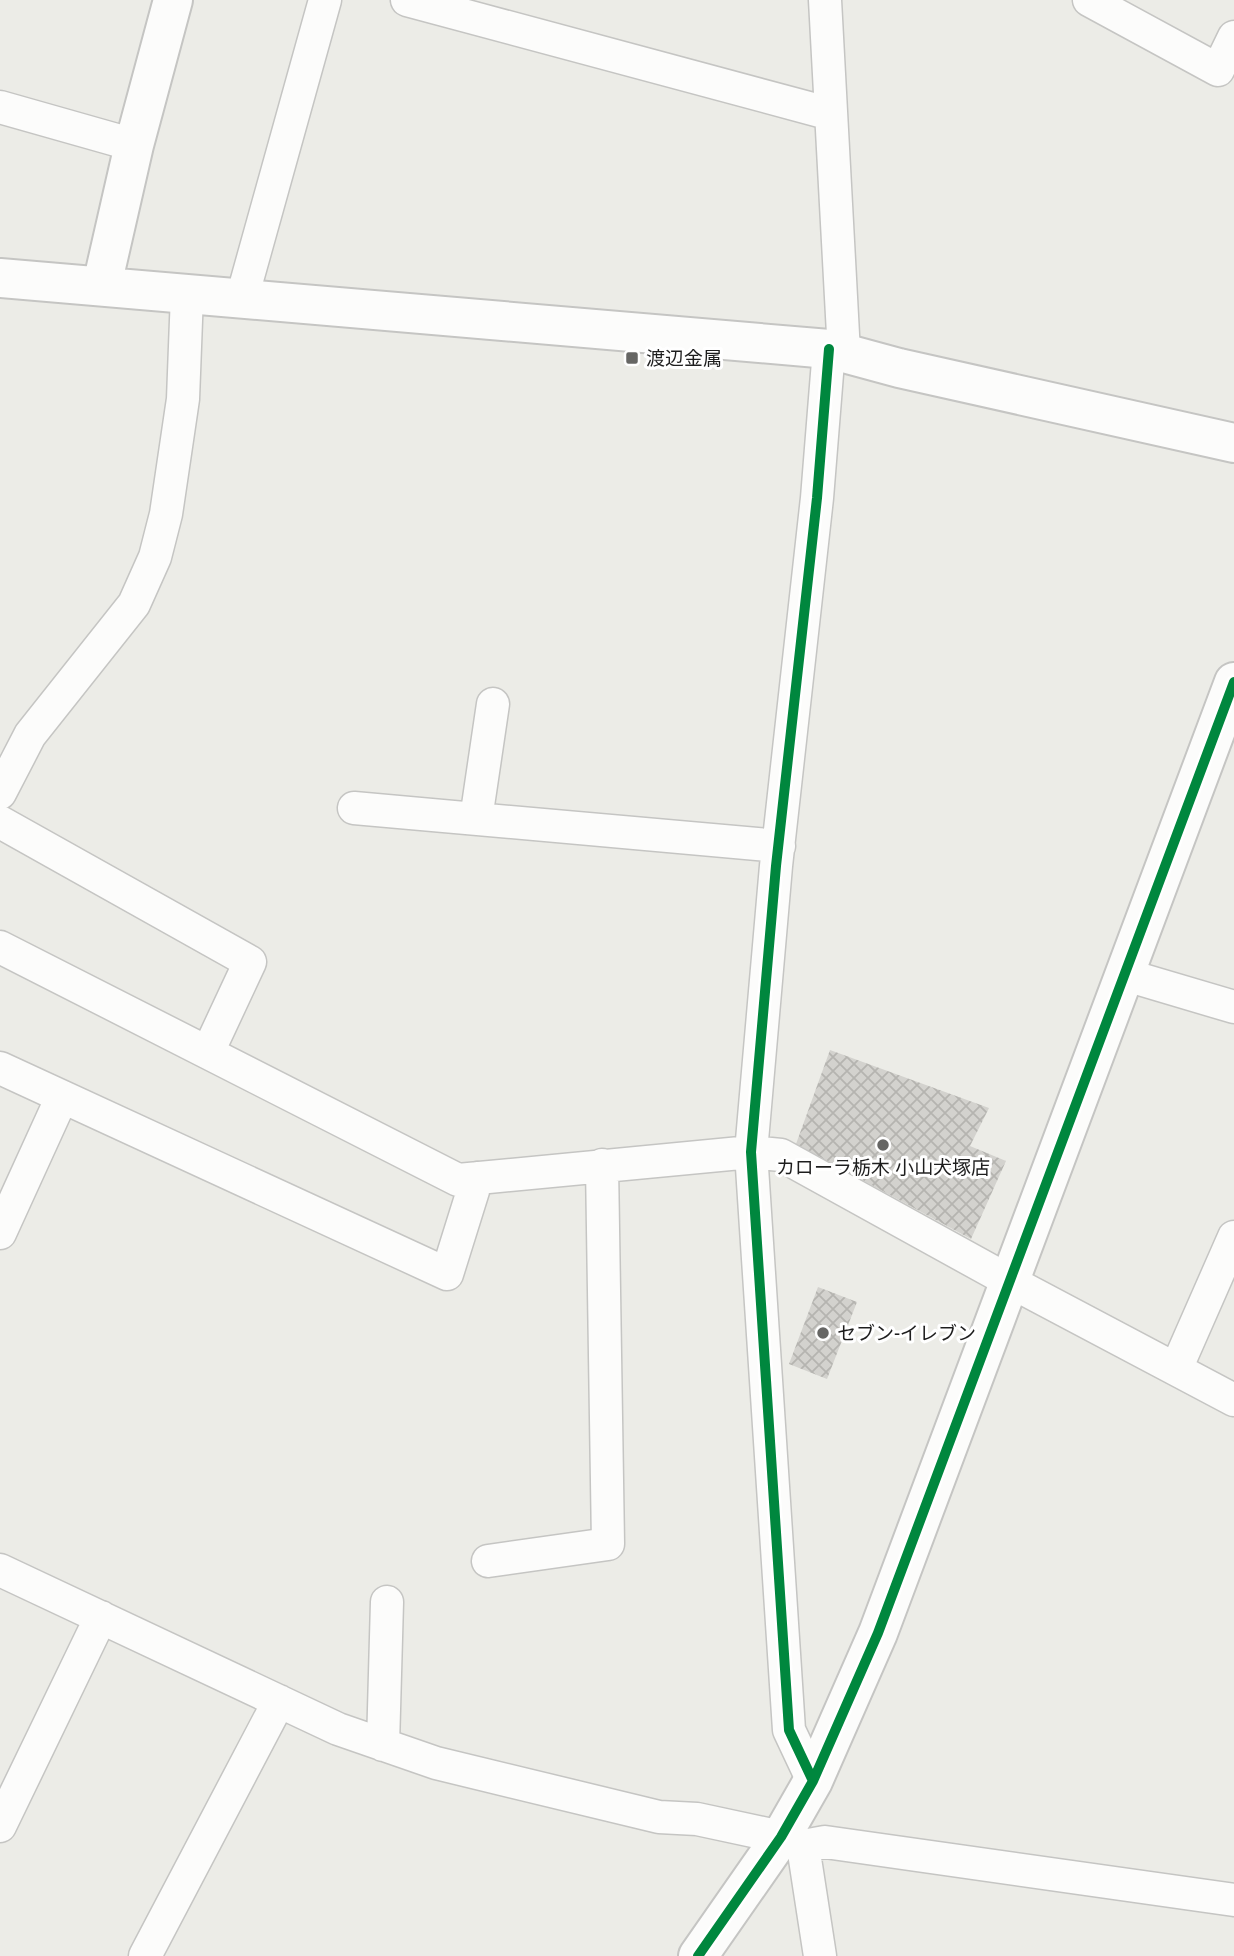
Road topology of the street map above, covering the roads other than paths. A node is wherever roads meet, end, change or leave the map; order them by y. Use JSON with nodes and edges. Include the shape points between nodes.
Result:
{"nodes":[{"id":1,"x":173,"y":0,"type":"edge"},
{"id":2,"x":325,"y":0,"type":"edge"},
{"id":3,"x":407,"y":0,"type":"edge"},
{"id":4,"x":825,"y":0,"type":"edge"},
{"id":5,"x":1089,"y":0,"type":"edge"},
{"id":6,"x":468,"y":8,"type":"edge"},
{"id":7,"x":1234,"y":37,"type":"edge"},
{"id":8,"x":0,"y":107,"type":"edge"},
{"id":9,"x":831,"y":114,"type":"junction"},
{"id":10,"x":134,"y":145,"type":"junction"},
{"id":11,"x":0,"y":278,"type":"edge"},
{"id":12,"x":102,"y":285,"type":"junction"},
{"id":13,"x":187,"y":294,"type":"junction"},
{"id":14,"x":242,"y":298,"type":"junction"},
{"id":15,"x":836,"y":351,"type":"junction"},
{"id":16,"x":1234,"y":443,"type":"edge"},
{"id":17,"x":1234,"y":682,"type":"edge"},
{"id":18,"x":493,"y":704,"type":"dead end"},
{"id":19,"x":0,"y":793,"type":"edge"},
{"id":20,"x":354,"y":808,"type":"dead end"},
{"id":21,"x":476,"y":819,"type":"junction"},
{"id":22,"x":0,"y":822,"type":"edge"},
{"id":23,"x":779,"y":846,"type":"junction"},
{"id":24,"x":0,"y":947,"type":"edge"},
{"id":25,"x":1126,"y":975,"type":"junction"},
{"id":26,"x":1234,"y":1007,"type":"edge"},
{"id":27,"x":208,"y":1052,"type":"junction"},
{"id":28,"x":0,"y":1068,"type":"edge"},
{"id":29,"x":62,"y":1097,"type":"junction"},
{"id":30,"x":751,"y":1153,"type":"junction"},
{"id":31,"x":602,"y":1165,"type":"junction"},
{"id":32,"x":477,"y":1178,"type":"junction"},
{"id":33,"x":0,"y":1233,"type":"edge"},
{"id":34,"x":1234,"y":1237,"type":"edge"},
{"id":35,"x":1011,"y":1282,"type":"junction"},
{"id":36,"x":1175,"y":1369,"type":"junction"},
{"id":37,"x":1234,"y":1400,"type":"edge"},
{"id":38,"x":488,"y":1561,"type":"dead end"},
{"id":39,"x":0,"y":1570,"type":"edge"},
{"id":40,"x":387,"y":1602,"type":"dead end"},
{"id":41,"x":102,"y":1618,"type":"junction"},
{"id":42,"x":279,"y":1701,"type":"junction"},
{"id":43,"x":383,"y":1745,"type":"junction"},
{"id":44,"x":813,"y":1781,"type":"junction"},
{"id":45,"x":0,"y":1826,"type":"edge"},
{"id":46,"x":792,"y":1841,"type":"junction"},
{"id":47,"x":1234,"y":1900,"type":"edge"},
{"id":48,"x":145,"y":1956,"type":"edge"},
{"id":49,"x":698,"y":1956,"type":"edge"},
{"id":50,"x":820,"y":1956,"type":"edge"}],
"edges":[{"from":1,"to":10,"type":"street"},
{"from":2,"to":14,"type":"street"},
{"from":3,"to":6,"type":"street"},
{"from":4,"to":9,"type":"street"},
{"from":5,"to":7,"type":"street","via":[[1218,71]]},
{"from":6,"to":9,"type":"street"},
{"from":8,"to":10,"type":"street"},
{"from":9,"to":15,"type":"street"},
{"from":10,"to":12,"type":"street"},
{"from":11,"to":12,"type":"street"},
{"from":12,"to":13,"type":"street"},
{"from":13,"to":14,"type":"street"},
{"from":13,"to":19,"type":"street","via":[[183,399],[155,558],[134,604],[30,736]]},
{"from":14,"to":15,"type":"street"},
{"from":15,"to":16,"type":"street"},
{"from":15,"to":23,"type":"street"},
{"from":17,"to":25,"type":"street"},
{"from":18,"to":21,"type":"street"},
{"from":20,"to":21,"type":"street"},
{"from":21,"to":23,"type":"street"},
{"from":22,"to":27,"type":"street","via":[[250,962]]},
{"from":23,"to":30,"type":"street"},
{"from":24,"to":27,"type":"street"},
{"from":25,"to":26,"type":"street"},
{"from":25,"to":35,"type":"street"},
{"from":27,"to":32,"type":"street","via":[[458,1180]]},
{"from":28,"to":29,"type":"street"},
{"from":29,"to":32,"type":"street","via":[[447,1274]]},
{"from":29,"to":33,"type":"street"},
{"from":30,"to":31,"type":"street"},
{"from":30,"to":35,"type":"street","via":[[780,1155]]},
{"from":30,"to":44,"type":"street","via":[[789,1730]]},
{"from":31,"to":32,"type":"street"},
{"from":31,"to":38,"type":"street","via":[[608,1544]]},
{"from":34,"to":36,"type":"street"},
{"from":35,"to":36,"type":"street"},
{"from":35,"to":44,"type":"street","via":[[878,1633]]},
{"from":36,"to":37,"type":"street"},
{"from":39,"to":41,"type":"street"},
{"from":40,"to":43,"type":"street"},
{"from":41,"to":42,"type":"street"},
{"from":41,"to":45,"type":"street"},
{"from":42,"to":43,"type":"street"},
{"from":42,"to":48,"type":"street"},
{"from":43,"to":46,"type":"street","via":[[436,1763],[659,1817],[697,1819]]},
{"from":44,"to":46,"type":"street"},
{"from":46,"to":47,"type":"street"},
{"from":46,"to":49,"type":"street"},
{"from":46,"to":50,"type":"street"}]}
